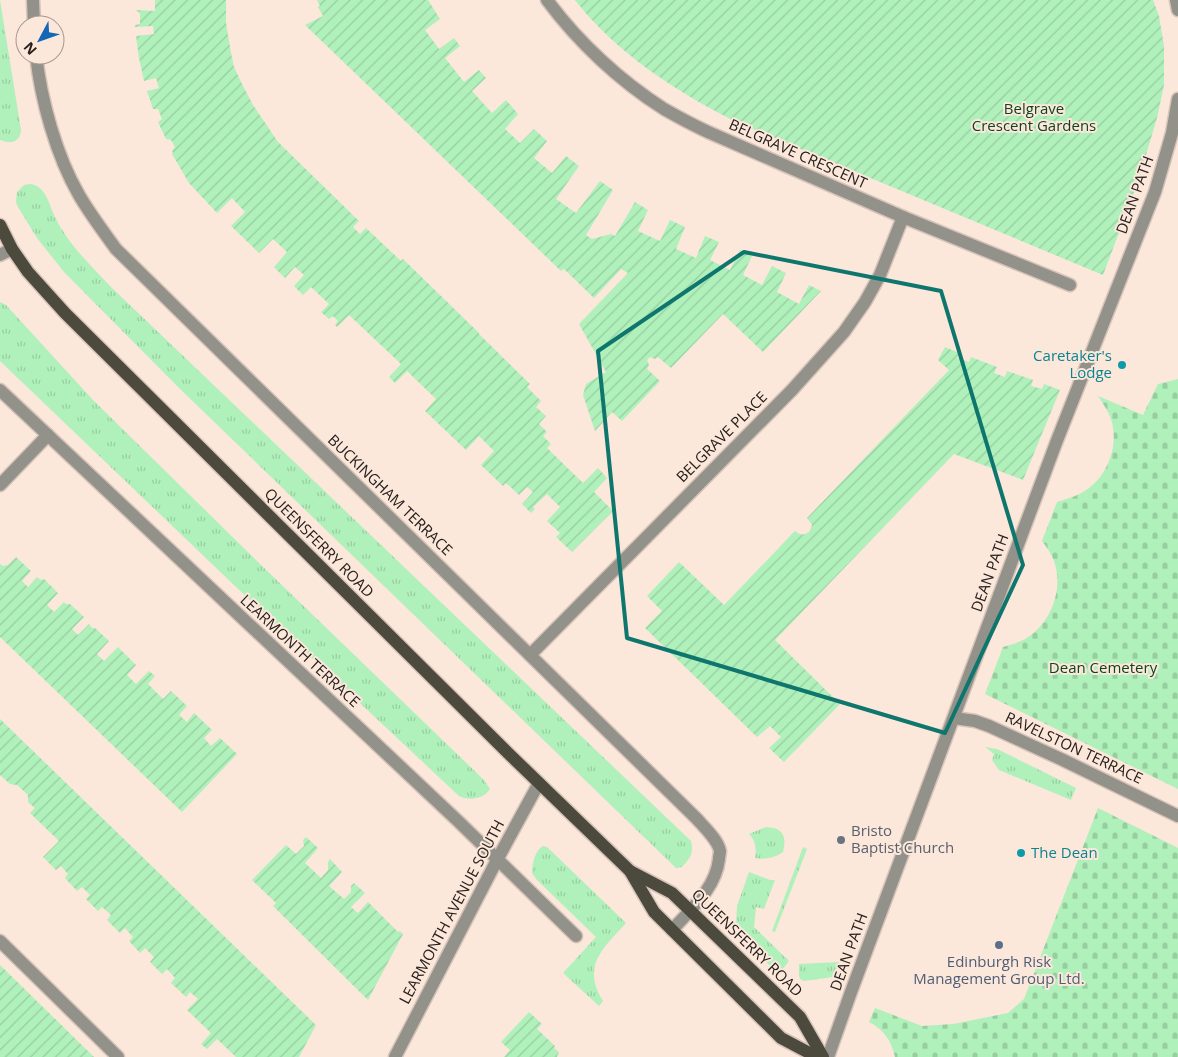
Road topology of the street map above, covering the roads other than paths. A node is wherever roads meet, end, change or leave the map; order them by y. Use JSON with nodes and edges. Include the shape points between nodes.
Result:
{"nodes":[{"id":1,"x":33,"y":0,"type":"edge"},
{"id":2,"x":547,"y":0,"type":"edge"},
{"id":3,"x":1176,"y":0,"type":"edge"},
{"id":4,"x":1178,"y":10,"type":"edge"},
{"id":5,"x":34,"y":15,"type":"edge"},
{"id":6,"x":38,"y":65,"type":"edge"},
{"id":7,"x":1178,"y":99,"type":"edge"},
{"id":8,"x":903,"y":218,"type":"junction"},
{"id":9,"x":0,"y":225,"type":"edge"},
{"id":10,"x":12,"y":250,"type":"junction"},
{"id":11,"x":0,"y":255,"type":"edge"},
{"id":12,"x":1070,"y":285,"type":"dead end"},
{"id":13,"x":0,"y":390,"type":"edge"},
{"id":14,"x":48,"y":435,"type":"junction"},
{"id":15,"x":0,"y":485,"type":"edge"},
{"id":16,"x":530,"y":655,"type":"junction"},
{"id":17,"x":954,"y":718,"type":"junction"},
{"id":18,"x":539,"y":783,"type":"junction"},
{"id":19,"x":1178,"y":816,"type":"edge"},
{"id":20,"x":497,"y":860,"type":"junction"},
{"id":21,"x":630,"y":871,"type":"junction"},
{"id":22,"x":690,"y":911,"type":"junction"},
{"id":23,"x":672,"y":930,"type":"junction"},
{"id":24,"x":576,"y":936,"type":"dead end"},
{"id":25,"x":0,"y":941,"type":"edge"},
{"id":26,"x":118,"y":1057,"type":"edge"},
{"id":27,"x":395,"y":1057,"type":"edge"},
{"id":28,"x":817,"y":1057,"type":"edge"},
{"id":29,"x":823,"y":1057,"type":"edge"},
{"id":30,"x":828,"y":1057,"type":"edge"}],
"edges":[{"from":1,"to":5,"type":"street"},
{"from":2,"to":8,"type":"street","name":"BELGRAVE CRESCENT","via":[[584,45],[664,109],[708,132]]},
{"from":3,"to":4,"type":"street"},
{"from":6,"to":16,"type":"street","name":"BUCKINGHAM TERRACE","via":[[58,150],[78,194],[116,249]]},
{"from":7,"to":17,"type":"street","name":"DEAN PATH","via":[[1155,192],[1056,443]]},
{"from":8,"to":12,"type":"street","name":"BELGRAVE CRESCENT"},
{"from":8,"to":16,"type":"street","name":"BELGRAVE PLACE","via":[[880,275],[844,332],[792,390]]},
{"from":9,"to":10,"type":"main road","name":"QUEENSFERRY ROAD"},
{"from":10,"to":11,"type":"street"},
{"from":10,"to":18,"type":"main road","name":"QUEENSFERRY ROAD","via":[[65,314]]},
{"from":13,"to":14,"type":"street","name":"LEARMONTH TERRACE"},
{"from":14,"to":15,"type":"street"},
{"from":14,"to":20,"type":"street","name":"LEARMONTH TERRACE"},
{"from":16,"to":22,"type":"street","name":"BUCKINGHAM TERRACE","via":[[713,838],[720,850],[718,868],[711,884]]},
{"from":17,"to":19,"type":"street","name":"RAVELSTON TERRACE","via":[[989,726]]},
{"from":17,"to":30,"type":"street","name":"DEAN PATH"},
{"from":18,"to":20,"type":"street","name":"LEARMONTH AVENUE SOUTH"},
{"from":18,"to":21,"type":"main road","name":"QUEENSFERRY ROAD"},
{"from":20,"to":24,"type":"street","name":"LEARMONTH TERRACE"},
{"from":20,"to":27,"type":"street","name":"LEARMONTH AVENUE SOUTH"},
{"from":21,"to":22,"type":"main road","name":"QUEENSFERRY ROAD","via":[[672,893]]},
{"from":21,"to":23,"type":"main road","name":"QUEENSFERRY ROAD","via":[[654,912]]},
{"from":22,"to":23,"type":"street","name":"BUCKINGHAM TERRACE"},
{"from":22,"to":29,"type":"main road","name":"QUEENSFERRY ROAD","via":[[800,1017]]},
{"from":23,"to":28,"type":"main road","name":"QUEENSFERRY ROAD","via":[[782,1038]]},
{"from":25,"to":26,"type":"street"}]}
